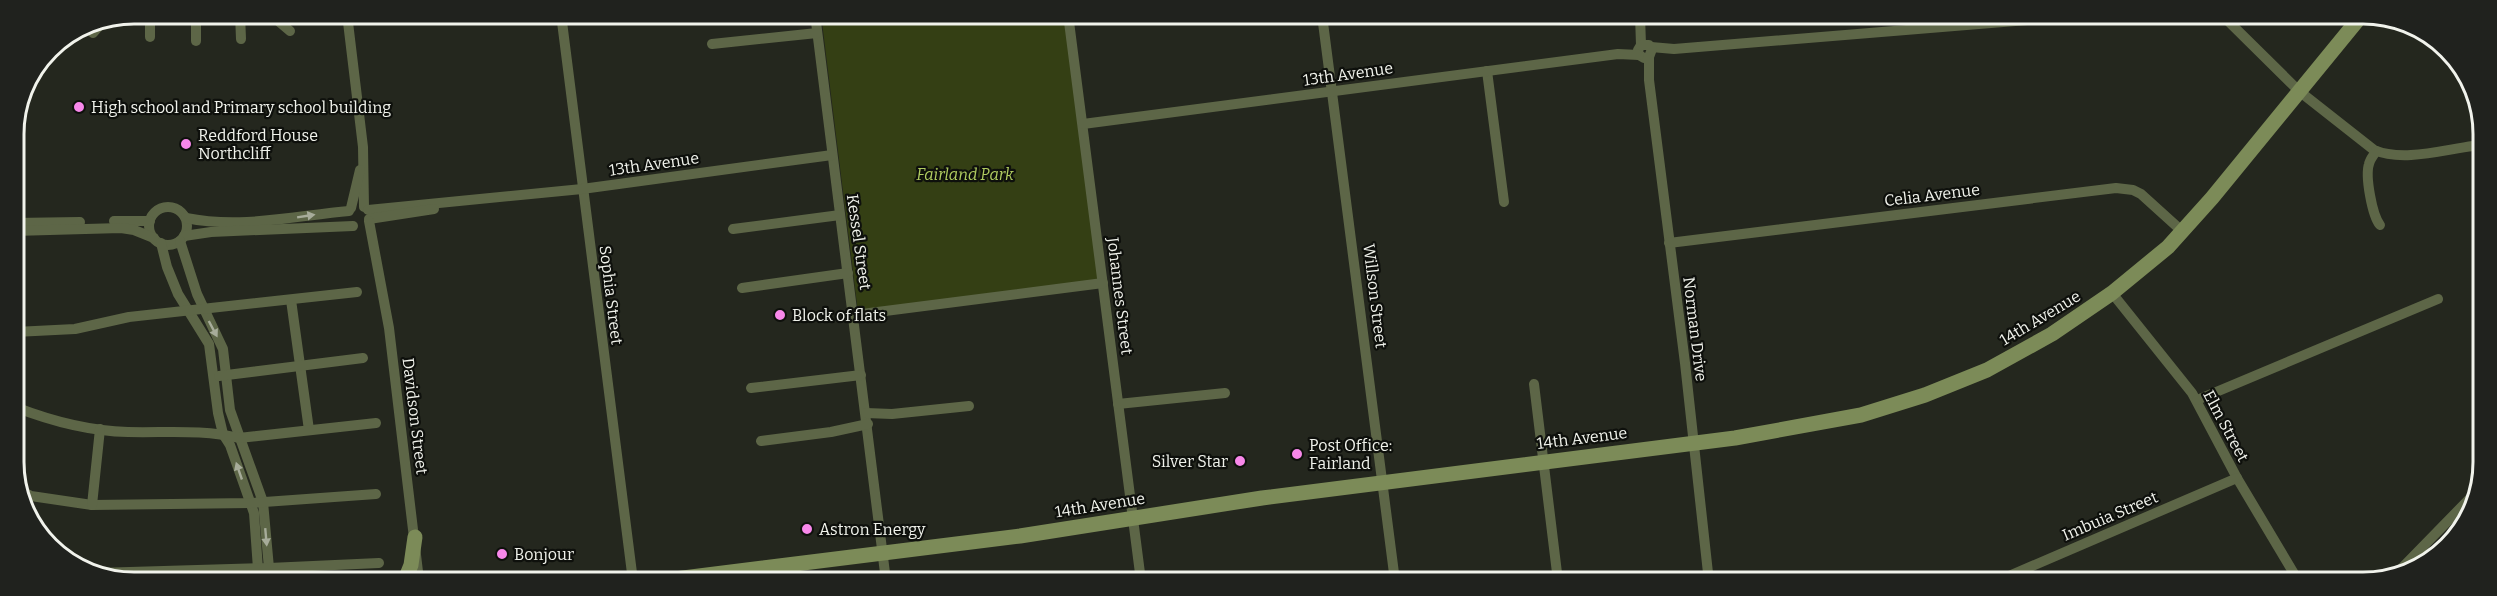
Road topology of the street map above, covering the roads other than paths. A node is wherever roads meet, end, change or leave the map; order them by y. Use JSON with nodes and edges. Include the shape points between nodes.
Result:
{"nodes":[{"id":1,"x":150,"y":24,"type":"edge"},
{"id":2,"x":196,"y":24,"type":"edge"},
{"id":3,"x":240,"y":24,"type":"edge"},
{"id":4,"x":281,"y":24,"type":"edge"},
{"id":5,"x":347,"y":24,"type":"edge"},
{"id":6,"x":562,"y":24,"type":"edge"},
{"id":7,"x":816,"y":24,"type":"edge"},
{"id":8,"x":1069,"y":24,"type":"edge"},
{"id":9,"x":1323,"y":24,"type":"edge"},
{"id":10,"x":1642,"y":24,"type":"edge"},
{"id":11,"x":1979,"y":24,"type":"edge"},
{"id":12,"x":2231,"y":24,"type":"edge"},
{"id":13,"x":2354,"y":24,"type":"edge"},
{"id":14,"x":290,"y":32,"type":"dead end"},
{"id":15,"x":817,"y":33,"type":"junction"},
{"id":16,"x":150,"y":37,"type":"dead end"},
{"id":17,"x":241,"y":39,"type":"dead end"},
{"id":18,"x":196,"y":41,"type":"dead end"},
{"id":19,"x":712,"y":44,"type":"dead end"},
{"id":20,"x":1645,"y":51,"type":"junction"},
{"id":21,"x":1487,"y":71,"type":"junction"},
{"id":22,"x":2299,"y":91,"type":"junction"},
{"id":23,"x":1332,"y":92,"type":"junction"},
{"id":24,"x":1083,"y":124,"type":"junction"},
{"id":25,"x":2473,"y":146,"type":"edge"},
{"id":26,"x":363,"y":147,"type":"junction"},
{"id":27,"x":2376,"y":151,"type":"junction"},
{"id":28,"x":832,"y":155,"type":"junction"},
{"id":29,"x":582,"y":189,"type":"junction"},
{"id":30,"x":1504,"y":202,"type":"dead end"},
{"id":31,"x":350,"y":209,"type":"junction"},
{"id":32,"x":368,"y":214,"type":"junction"},
{"id":33,"x":840,"y":215,"type":"junction"},
{"id":34,"x":186,"y":218,"type":"junction"},
{"id":35,"x":150,"y":221,"type":"junction"},
{"id":36,"x":24,"y":223,"type":"edge"},
{"id":37,"x":2380,"y":225,"type":"dead end"},
{"id":38,"x":355,"y":226,"type":"junction"},
{"id":39,"x":733,"y":229,"type":"dead end"},
{"id":40,"x":24,"y":231,"type":"edge"},
{"id":41,"x":2183,"y":232,"type":"junction"},
{"id":42,"x":182,"y":239,"type":"junction"},
{"id":43,"x":157,"y":240,"type":"junction"},
{"id":44,"x":1669,"y":243,"type":"junction"},
{"id":45,"x":376,"y":255,"type":"junction"},
{"id":46,"x":848,"y":273,"type":"junction"},
{"id":47,"x":1103,"y":283,"type":"junction"},
{"id":48,"x":742,"y":288,"type":"dead end"},
{"id":49,"x":357,"y":292,"type":"dead end"},
{"id":50,"x":2112,"y":293,"type":"junction"},
{"id":51,"x":2438,"y":299,"type":"dead end"},
{"id":52,"x":291,"y":300,"type":"junction"},
{"id":53,"x":203,"y":308,"type":"junction"},
{"id":54,"x":187,"y":311,"type":"junction"},
{"id":55,"x":854,"y":315,"type":"junction"},
{"id":56,"x":24,"y":332,"type":"edge"},
{"id":57,"x":363,"y":358,"type":"dead end"},
{"id":58,"x":299,"y":366,"type":"junction"},
{"id":59,"x":226,"y":375,"type":"junction"},
{"id":60,"x":861,"y":375,"type":"junction"},
{"id":61,"x":213,"y":377,"type":"junction"},
{"id":62,"x":1534,"y":384,"type":"dead end"},
{"id":63,"x":751,"y":388,"type":"dead end"},
{"id":64,"x":1225,"y":393,"type":"dead end"},
{"id":65,"x":2196,"y":400,"type":"junction"},
{"id":66,"x":1118,"y":404,"type":"junction"},
{"id":67,"x":969,"y":406,"type":"dead end"},
{"id":68,"x":24,"y":410,"type":"edge"},
{"id":69,"x":867,"y":418,"type":"junction"},
{"id":70,"x":375,"y":423,"type":"dead end"},
{"id":71,"x":100,"y":429,"type":"junction"},
{"id":72,"x":309,"y":430,"type":"junction"},
{"id":73,"x":223,"y":434,"type":"junction"},
{"id":74,"x":239,"y":438,"type":"junction"},
{"id":75,"x":761,"y":441,"type":"dead end"},
{"id":76,"x":1694,"y":442,"type":"junction"},
{"id":77,"x":1543,"y":461,"type":"junction"},
{"id":78,"x":2237,"y":478,"type":"junction"},
{"id":79,"x":1382,"y":482,"type":"junction"},
{"id":80,"x":376,"y":494,"type":"dead end"},
{"id":81,"x":29,"y":495,"type":"edge"},
{"id":82,"x":263,"y":502,"type":"junction"},
{"id":83,"x":251,"y":503,"type":"junction"},
{"id":84,"x":2465,"y":503,"type":"edge"},
{"id":85,"x":92,"y":505,"type":"junction"},
{"id":86,"x":1133,"y":518,"type":"junction"},
{"id":87,"x":415,"y":537,"type":"junction"},
{"id":88,"x":883,"y":553,"type":"junction"},
{"id":89,"x":379,"y":562,"type":"dead end"},
{"id":90,"x":2407,"y":563,"type":"edge"},
{"id":91,"x":264,"y":569,"type":"junction"},
{"id":92,"x":138,"y":572,"type":"edge"},
{"id":93,"x":408,"y":572,"type":"edge"},
{"id":94,"x":418,"y":572,"type":"edge"},
{"id":95,"x":632,"y":572,"type":"edge"},
{"id":96,"x":731,"y":572,"type":"edge"},
{"id":97,"x":885,"y":572,"type":"edge"},
{"id":98,"x":1139,"y":572,"type":"edge"},
{"id":99,"x":1394,"y":572,"type":"edge"},
{"id":100,"x":1557,"y":572,"type":"edge"},
{"id":101,"x":1708,"y":572,"type":"edge"},
{"id":102,"x":2018,"y":572,"type":"edge"},
{"id":103,"x":2293,"y":572,"type":"edge"}],
"edges":[{"from":1,"to":16,"type":"street"},
{"from":2,"to":18,"type":"street"},
{"from":3,"to":17,"type":"street"},
{"from":4,"to":14,"type":"street"},
{"from":5,"to":26,"type":"street","name":"Davidson Street"},
{"from":6,"to":29,"type":"street","name":"Sophia Street"},
{"from":7,"to":15,"type":"street","name":"Kessel Street"},
{"from":8,"to":24,"type":"street","name":"Johannes Street"},
{"from":9,"to":23,"type":"street","name":"Willson Street"},
{"from":10,"to":20,"type":"street","name":"Norman Drive"},
{"from":11,"to":20,"type":"street","name":"13th Avenue"},
{"from":12,"to":22,"type":"street"},
{"from":13,"to":22,"type":"main road","name":"14th Avenue"},
{"from":15,"to":19,"type":"street"},
{"from":15,"to":28,"type":"street","name":"Kessel Street"},
{"from":20,"to":21,"type":"street","name":"13th Avenue"},
{"from":20,"to":44,"type":"street","name":"Norman Drive"},
{"from":21,"to":23,"type":"street","name":"13th Avenue"},
{"from":21,"to":30,"type":"street"},
{"from":22,"to":27,"type":"street"},
{"from":22,"to":41,"type":"main road","name":"14th Avenue"},
{"from":23,"to":24,"type":"street","name":"13th Avenue"},
{"from":23,"to":79,"type":"street","name":"Willson Street"},
{"from":24,"to":47,"type":"street","name":"Johannes Street"},
{"from":25,"to":27,"type":"street","via":[[2403,155]]},
{"from":26,"to":31,"type":"street","name":"Davidson Street"},
{"from":26,"to":32,"type":"street","name":"Davidson Street"},
{"from":27,"to":37,"type":"street","via":[[2368,170],[2373,213]]},
{"from":28,"to":29,"type":"street","name":"13th Avenue"},
{"from":28,"to":33,"type":"street","name":"Kessel Street"},
{"from":29,"to":32,"type":"street","name":"13th Avenue"},
{"from":29,"to":95,"type":"street","name":"Sophia Street"},
{"from":31,"to":32,"type":"street","via":[[358,205]]},
{"from":34,"to":31,"type":"street","one_way":true,"via":[[210,223],[271,222]]},
{"from":31,"to":38,"type":"street","via":[[348,217]]},
{"from":32,"to":38,"type":"street","via":[[363,226]]},
{"from":32,"to":45,"type":"street","name":"Davidson Street"},
{"from":33,"to":39,"type":"street"},
{"from":33,"to":46,"type":"street","name":"Kessel Street"},
{"from":34,"to":35,"type":"street","via":[[168,207],[157,211]]},
{"from":34,"to":42,"type":"street"},
{"from":35,"to":36,"type":"street"},
{"from":35,"to":43,"type":"street","via":[[151,233]]},
{"from":38,"to":42,"type":"street","via":[[210,232]]},
{"from":38,"to":45,"type":"street","name":"Davidson Street"},
{"from":40,"to":43,"type":"street","via":[[121,228]]},
{"from":41,"to":44,"type":"street","name":"Celia Avenue","via":[[2141,194],[2116,188]]},
{"from":41,"to":50,"type":"main road","name":"14th Avenue"},
{"from":42,"to":43,"type":"street","via":[[169,245]]},
{"from":42,"to":53,"type":"street"},
{"from":43,"to":54,"type":"street"},
{"from":44,"to":76,"type":"street","name":"Norman Drive"},
{"from":45,"to":87,"type":"street","name":"Davidson Street"},
{"from":46,"to":48,"type":"street"},
{"from":46,"to":55,"type":"street","name":"Kessel Street"},
{"from":47,"to":55,"type":"street"},
{"from":47,"to":66,"type":"street","name":"Johannes Street"},
{"from":49,"to":52,"type":"street"},
{"from":50,"to":65,"type":"street","name":"Elm Street"},
{"from":50,"to":76,"type":"main road","name":"14th Avenue","via":[[2012,357],[1925,395],[1861,415]]},
{"from":51,"to":65,"type":"street"},
{"from":52,"to":53,"type":"street"},
{"from":52,"to":58,"type":"street"},
{"from":53,"to":54,"type":"street"},
{"from":53,"to":59,"type":"street","one_way":true,"via":[[223,349]]},
{"from":54,"to":56,"type":"street","via":[[129,317],[75,329]]},
{"from":54,"to":61,"type":"street","via":[[209,344]]},
{"from":55,"to":60,"type":"street","name":"Kessel Street"},
{"from":57,"to":58,"type":"street"},
{"from":58,"to":59,"type":"street"},
{"from":58,"to":72,"type":"street"},
{"from":59,"to":61,"type":"street"},
{"from":59,"to":74,"type":"street","via":[[230,410]]},
{"from":60,"to":63,"type":"street"},
{"from":60,"to":69,"type":"street","name":"Kessel Street"},
{"from":61,"to":73,"type":"street"},
{"from":62,"to":77,"type":"street"},
{"from":64,"to":66,"type":"street"},
{"from":65,"to":78,"type":"street","name":"Elm Street"},
{"from":66,"to":86,"type":"street","name":"Johannes Street"},
{"from":67,"to":69,"type":"street"},
{"from":68,"to":71,"type":"street"},
{"from":69,"to":75,"type":"street","via":[[831,432]]},
{"from":69,"to":88,"type":"street","name":"Kessel Street"},
{"from":70,"to":72,"type":"street"},
{"from":71,"to":73,"type":"street"},
{"from":71,"to":85,"type":"street"},
{"from":72,"to":74,"type":"street"},
{"from":73,"to":74,"type":"street"},
{"from":83,"to":73,"type":"street","one_way":true},
{"from":74,"to":82,"type":"street"},
{"from":76,"to":77,"type":"main road","name":"14th Avenue"},
{"from":76,"to":101,"type":"street","name":"Norman Drive"},
{"from":77,"to":79,"type":"main road","name":"14th Avenue"},
{"from":77,"to":100,"type":"street"},
{"from":78,"to":102,"type":"street","name":"Imbuia Street"},
{"from":78,"to":103,"type":"street","name":"Elm Street"},
{"from":79,"to":86,"type":"main road","name":"14th Avenue"},
{"from":79,"to":99,"type":"street","name":"Willson Street"},
{"from":80,"to":82,"type":"street"},
{"from":81,"to":85,"type":"street"},
{"from":82,"to":83,"type":"street"},
{"from":82,"to":91,"type":"street","one_way":true},
{"from":83,"to":85,"type":"street"},
{"from":83,"to":91,"type":"street"},
{"from":84,"to":90,"type":"street"},
{"from":86,"to":88,"type":"main road","name":"14th Avenue"},
{"from":86,"to":98,"type":"street","name":"Johannes Street"},
{"from":87,"to":93,"type":"main road"},
{"from":87,"to":94,"type":"street","name":"Davidson Street"},
{"from":88,"to":96,"type":"main road","name":"14th Avenue"},
{"from":88,"to":97,"type":"street","name":"Kessel Street"},
{"from":89,"to":91,"type":"street"},
{"from":91,"to":92,"type":"street"}]}
